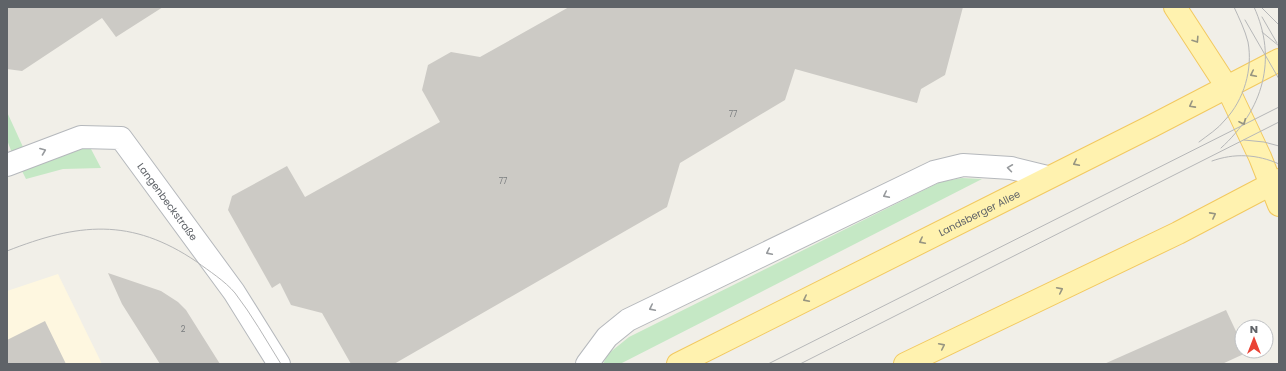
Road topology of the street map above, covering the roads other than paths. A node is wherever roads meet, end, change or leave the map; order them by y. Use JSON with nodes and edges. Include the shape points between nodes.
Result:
{"nodes":[{"id":1,"x":1175,"y":7,"type":"edge"},
{"id":2,"x":1279,"y":60,"type":"edge"},
{"id":3,"x":1227,"y":87,"type":"junction"},
{"id":4,"x":7,"y":165,"type":"edge"},
{"id":5,"x":1047,"y":177,"type":"junction"},
{"id":6,"x":1275,"y":182,"type":"edge"},
{"id":7,"x":1279,"y":205,"type":"edge"},
{"id":8,"x":279,"y":364,"type":"edge"},
{"id":9,"x":587,"y":364,"type":"edge"},
{"id":10,"x":678,"y":364,"type":"edge"},
{"id":11,"x":905,"y":364,"type":"edge"}],
"edges":[{"from":1,"to":3,"type":"main road","one_way":true},
{"from":2,"to":3,"type":"main road","name":"Landsberger Allee","one_way":true},
{"from":3,"to":5,"type":"main road","name":"Landsberger Allee","one_way":true},
{"from":3,"to":6,"type":"main road","one_way":true},
{"from":4,"to":8,"type":"street","name":"Langenbeckstraße","one_way":true,"via":[[81,137],[121,138],[234,292]]},
{"from":5,"to":9,"type":"street","one_way":true,"via":[[1011,168],[962,165],[934,172],[628,320],[607,336]]},
{"from":5,"to":10,"type":"main road","name":"Landsberger Allee","one_way":true},
{"from":6,"to":7,"type":"main road"},
{"from":11,"to":6,"type":"main road","one_way":true,"via":[[1178,233]]}]}
